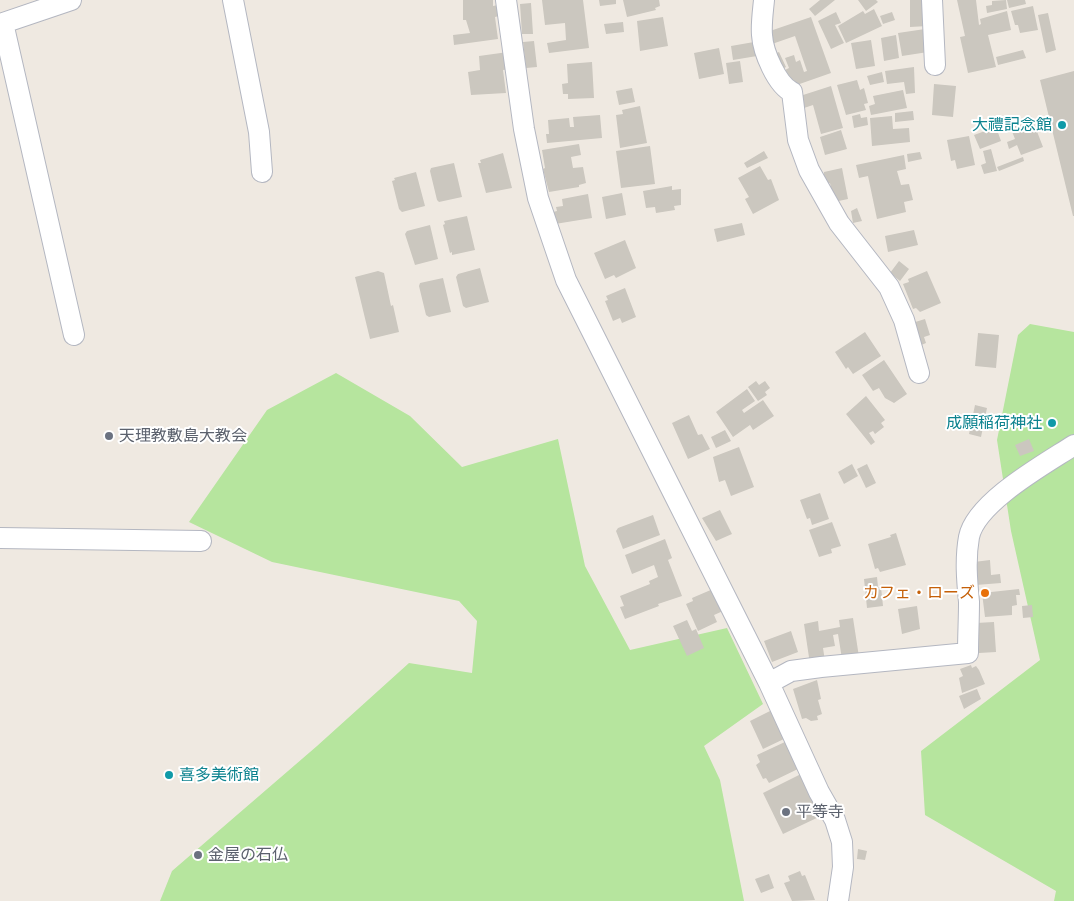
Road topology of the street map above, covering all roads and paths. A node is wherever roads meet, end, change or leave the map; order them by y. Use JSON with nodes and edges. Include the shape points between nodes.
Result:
{"nodes":[{"id":1,"x":71,"y":0,"type":"edge"},
{"id":2,"x":233,"y":0,"type":"edge"},
{"id":3,"x":506,"y":0,"type":"edge"},
{"id":4,"x":764,"y":0,"type":"edge"},
{"id":5,"x":932,"y":0,"type":"edge"},
{"id":6,"x":1,"y":23,"type":"edge"},
{"id":7,"x":936,"y":65,"type":"dead end"},
{"id":8,"x":262,"y":172,"type":"dead end"},
{"id":9,"x":74,"y":335,"type":"dead end"},
{"id":10,"x":919,"y":373,"type":"dead end"},
{"id":11,"x":1074,"y":444,"type":"edge"},
{"id":12,"x":0,"y":538,"type":"edge"},
{"id":13,"x":201,"y":541,"type":"dead end"},
{"id":14,"x":769,"y":683,"type":"junction"},
{"id":15,"x":838,"y":901,"type":"edge"}],
"edges":[{"from":1,"to":6,"type":"street"},
{"from":2,"to":8,"type":"street","via":[[259,132]]},
{"from":3,"to":14,"type":"street","via":[[524,129],[538,198],[566,280]]},
{"from":4,"to":10,"type":"street","via":[[762,36],[772,68],[785,88],[792,92],[798,140],[809,170],[840,223],[889,287],[904,320]]},
{"from":5,"to":7,"type":"street"},
{"from":6,"to":9,"type":"street"},
{"from":11,"to":14,"type":"street","via":[[986,506],[974,523],[969,536],[966,582],[968,652],[791,671]]},
{"from":12,"to":13,"type":"street"},
{"from":14,"to":15,"type":"street","via":[[835,820],[842,842],[843,867]]}]}
